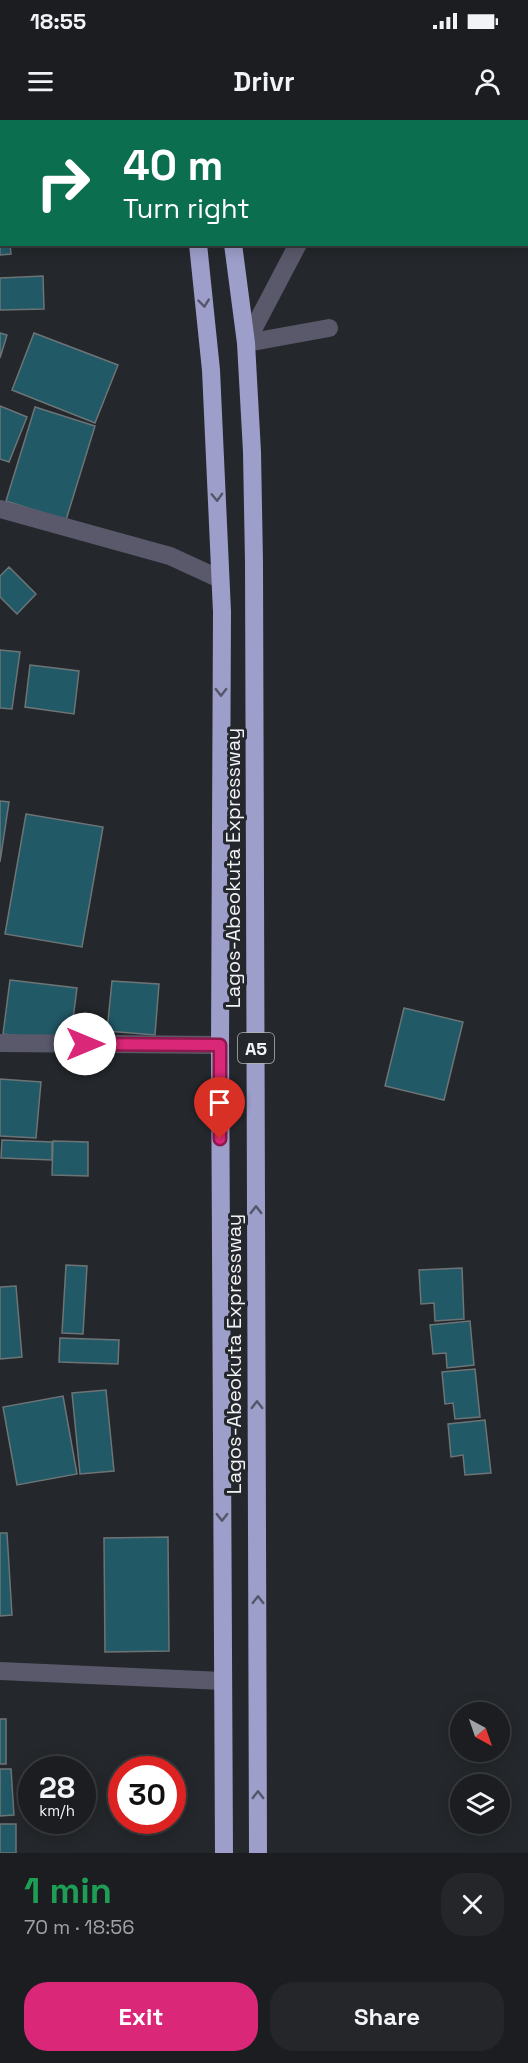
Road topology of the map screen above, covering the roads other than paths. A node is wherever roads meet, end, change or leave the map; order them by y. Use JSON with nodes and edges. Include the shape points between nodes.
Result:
{"nodes":[{"id":1,"x":198,"y":246,"type":"edge"},
{"id":2,"x":233,"y":246,"type":"edge"},
{"id":3,"x":297,"y":246,"type":"edge"},
{"id":4,"x":329,"y":328,"type":"dead end"},
{"id":5,"x":246,"y":343,"type":"junction"},
{"id":6,"x":0,"y":509,"type":"edge"},
{"id":7,"x":220,"y":579,"type":"junction"},
{"id":8,"x":0,"y":1043,"type":"edge"},
{"id":9,"x":220,"y":1045,"type":"junction"},
{"id":10,"x":0,"y":1671,"type":"edge"},
{"id":11,"x":223,"y":1681,"type":"junction"},
{"id":12,"x":224,"y":1853,"type":"edge"},
{"id":13,"x":258,"y":1853,"type":"edge"}],
"edges":[{"from":1,"to":7,"type":"highway","name":"Lagos-Abeokuta Expressway","number":"A5","one_way":true,"via":[[211,370]]},
{"from":2,"to":5,"type":"highway","name":"Lagos-Abeokuta Expressway","number":"A5"},
{"from":3,"to":5,"type":"street"},
{"from":4,"to":5,"type":"street"},
{"from":13,"to":5,"type":"highway","name":"Lagos-Abeokuta Expressway","number":"A5","one_way":true,"via":[[254,562]]},
{"from":6,"to":7,"type":"street","via":[[170,556]]},
{"from":7,"to":9,"type":"highway","name":"Lagos-Abeokuta Expressway","number":"A5","one_way":true},
{"from":8,"to":9,"type":"street"},
{"from":9,"to":11,"type":"highway","name":"Lagos-Abeokuta Expressway","number":"A5","one_way":true},
{"from":10,"to":11,"type":"street"},
{"from":11,"to":12,"type":"highway","name":"Lagos-Abeokuta Expressway","number":"A5"}]}
